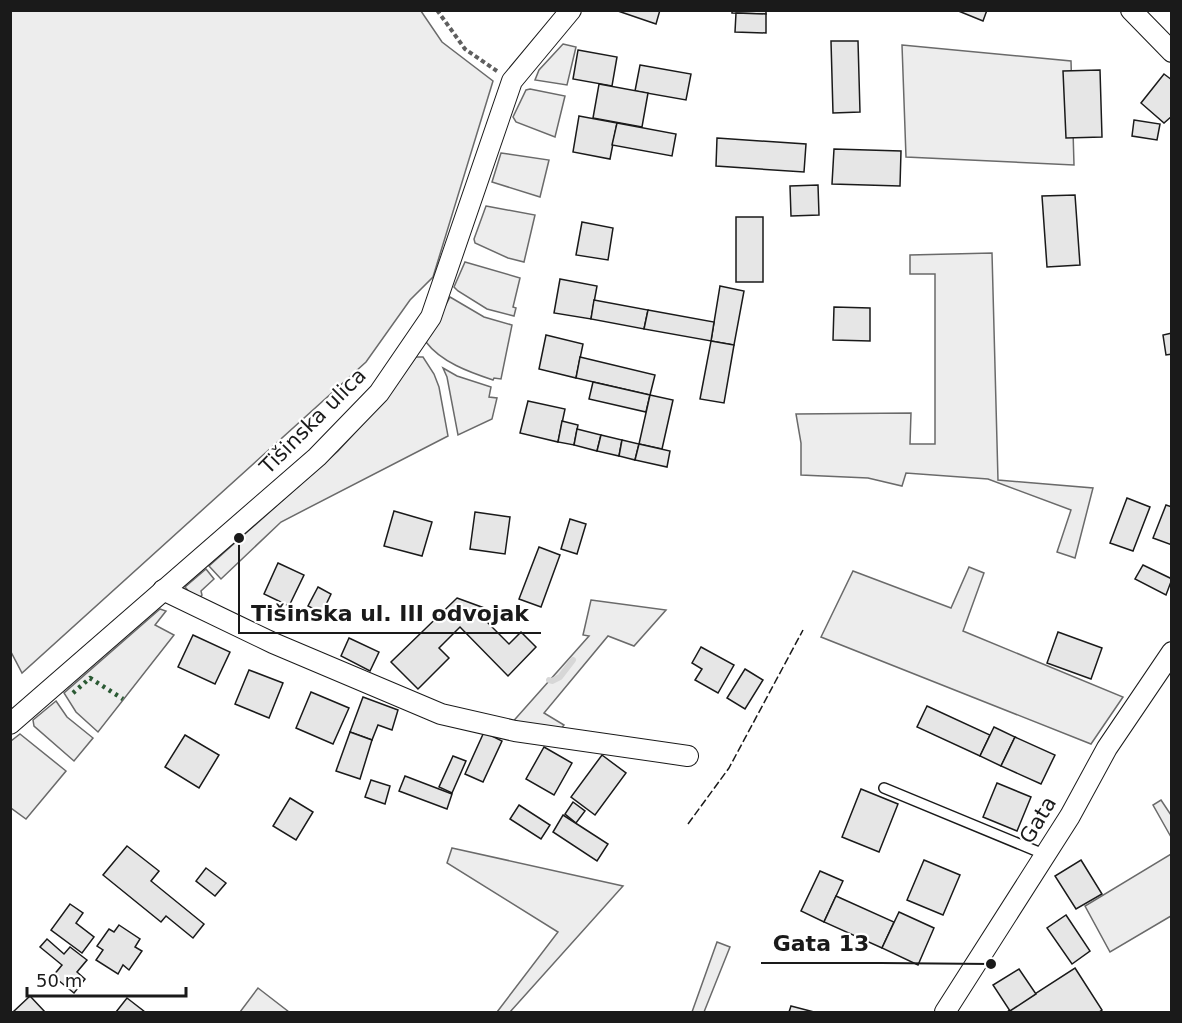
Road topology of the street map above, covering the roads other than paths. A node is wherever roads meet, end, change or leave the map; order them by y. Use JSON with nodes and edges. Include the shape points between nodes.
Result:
{"nodes":[{"id":1,"x":571,"y":10,"type":"edge"},
{"id":2,"x":1131,"y":10,"type":"edge"},
{"id":3,"x":1172,"y":52,"type":"edge"},
{"id":4,"x":163,"y":590,"type":"junction"},
{"id":5,"x":1172,"y":652,"type":"edge"},
{"id":6,"x":10,"y":724,"type":"edge"},
{"id":7,"x":688,"y":756,"type":"dead end"},
{"id":8,"x":884,"y":788,"type":"dead end"},
{"id":9,"x":1046,"y":855,"type":"junction"},
{"id":10,"x":945,"y":1012,"type":"edge"}],
"edges":[{"from":1,"to":4,"type":"street","name":"Tišinska ulica","via":[[512,81],[431,317],[379,393],[316,457]]},
{"from":2,"to":3,"type":"street"},
{"from":4,"to":6,"type":"street","name":"Tišinska ulica"},
{"from":4,"to":7,"type":"street","via":[[303,656],[441,714],[515,731]]},
{"from":5,"to":9,"type":"street","name":"Gata","via":[[1107,748]]},
{"from":8,"to":9,"type":"lane"},
{"from":9,"to":10,"type":"street","name":"Gata"}]}
